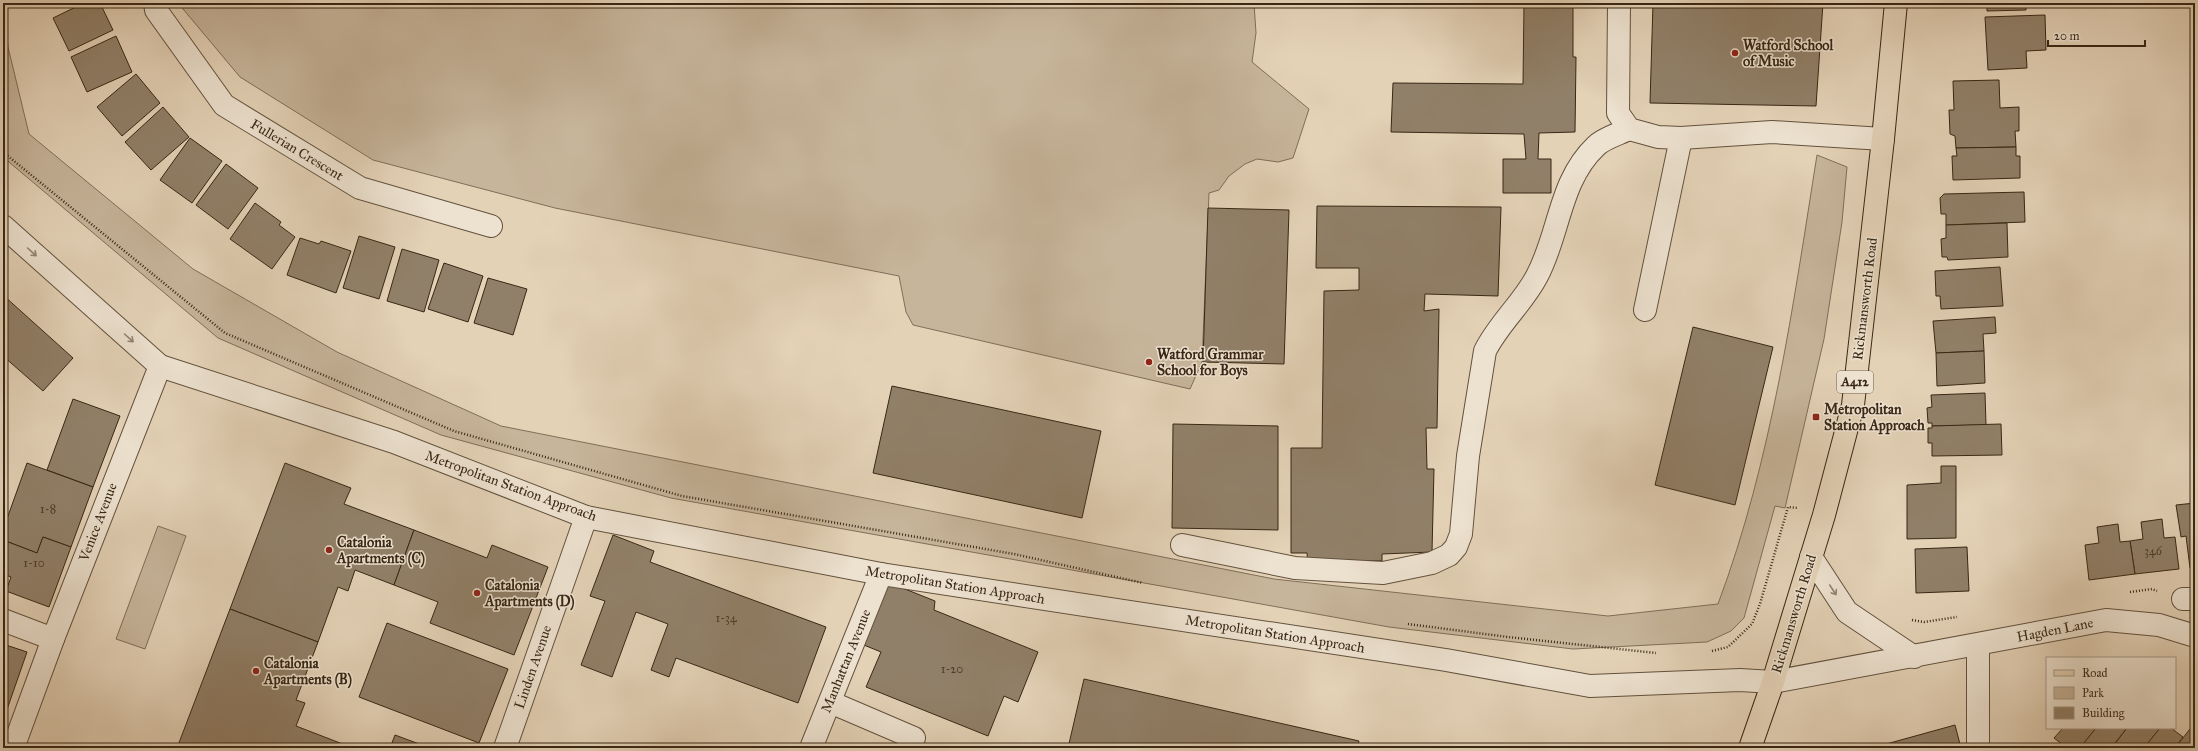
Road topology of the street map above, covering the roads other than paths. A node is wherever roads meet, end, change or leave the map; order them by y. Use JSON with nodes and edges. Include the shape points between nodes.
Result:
{"nodes":[{"id":1,"x":155,"y":3,"type":"edge"},
{"id":2,"x":1619,"y":3,"type":"edge"},
{"id":3,"x":1896,"y":3,"type":"edge"},
{"id":4,"x":1629,"y":129,"type":"junction"},
{"id":5,"x":1681,"y":138,"type":"junction"},
{"id":6,"x":1883,"y":139,"type":"junction"},
{"id":7,"x":3,"y":226,"type":"edge"},
{"id":8,"x":491,"y":226,"type":"dead end"},
{"id":9,"x":1645,"y":310,"type":"dead end"},
{"id":10,"x":160,"y":366,"type":"junction"},
{"id":11,"x":586,"y":517,"type":"junction"},
{"id":12,"x":1182,"y":545,"type":"dead end"},
{"id":13,"x":1811,"y":557,"type":"junction"},
{"id":14,"x":881,"y":574,"type":"junction"},
{"id":15,"x":3,"y":620,"type":"edge"},
{"id":16,"x":2195,"y":636,"type":"edge"},
{"id":17,"x":53,"y":639,"type":"junction"},
{"id":18,"x":1978,"y":645,"type":"junction"},
{"id":19,"x":1914,"y":657,"type":"junction"},
{"id":20,"x":1773,"y":682,"type":"junction"},
{"id":21,"x":830,"y":702,"type":"junction"},
{"id":22,"x":13,"y":748,"type":"edge"},
{"id":23,"x":505,"y":748,"type":"edge"},
{"id":24,"x":811,"y":748,"type":"edge"},
{"id":25,"x":910,"y":748,"type":"edge"},
{"id":26,"x":1750,"y":748,"type":"edge"},
{"id":27,"x":1978,"y":748,"type":"edge"}],
"edges":[{"from":1,"to":8,"type":"street","name":"Fullerian Crescent","via":[[156,10],[224,105],[360,188]]},
{"from":2,"to":4,"type":"street","via":[[1618,112]]},
{"from":3,"to":6,"type":"main road","name":"Rickmansworth Road","number":"A412"},
{"from":4,"to":5,"type":"street","via":[[1658,137]]},
{"from":4,"to":12,"type":"street","via":[[1597,145],[1579,167],[1570,182],[1538,274],[1519,304],[1493,335],[1485,351],[1468,456],[1461,534],[1456,547],[1449,555],[1432,563],[1383,573],[1295,568]]},
{"from":5,"to":6,"type":"street","via":[[1772,132]]},
{"from":5,"to":9,"type":"street"},
{"from":6,"to":13,"type":"main road","name":"Rickmansworth Road","number":"A412","via":[[1853,405]]},
{"from":7,"to":10,"type":"street","name":"Metropolitan Station Approach","one_way":true},
{"from":10,"to":11,"type":"street","name":"Metropolitan Station Approach","via":[[394,442]]},
{"from":10,"to":17,"type":"street","name":"Venice Avenue"},
{"from":11,"to":14,"type":"street","name":"Metropolitan Station Approach"},
{"from":11,"to":23,"type":"street","name":"Linden Avenue"},
{"from":13,"to":19,"type":"street","one_way":true,"via":[[1847,612]]},
{"from":13,"to":20,"type":"main road","name":"Rickmansworth Road","number":"A412"},
{"from":14,"to":20,"type":"street","name":"Metropolitan Station Approach","via":[[1446,660],[1590,686],[1740,680]]},
{"from":14,"to":21,"type":"street","name":"Manhattan Avenue"},
{"from":15,"to":17,"type":"street"},
{"from":16,"to":18,"type":"street","name":"Hagden Lane","via":[[2159,625],[2106,620]]},
{"from":17,"to":22,"type":"street","name":"Venice Avenue"},
{"from":18,"to":19,"type":"street","name":"Hagden Lane"},
{"from":18,"to":27,"type":"street"},
{"from":19,"to":20,"type":"street","name":"Hagden Lane"},
{"from":20,"to":26,"type":"main road","name":"Rickmansworth Road","number":"A412"},
{"from":21,"to":24,"type":"street","name":"Manhattan Avenue"},
{"from":21,"to":25,"type":"street","via":[[914,738]]}]}
